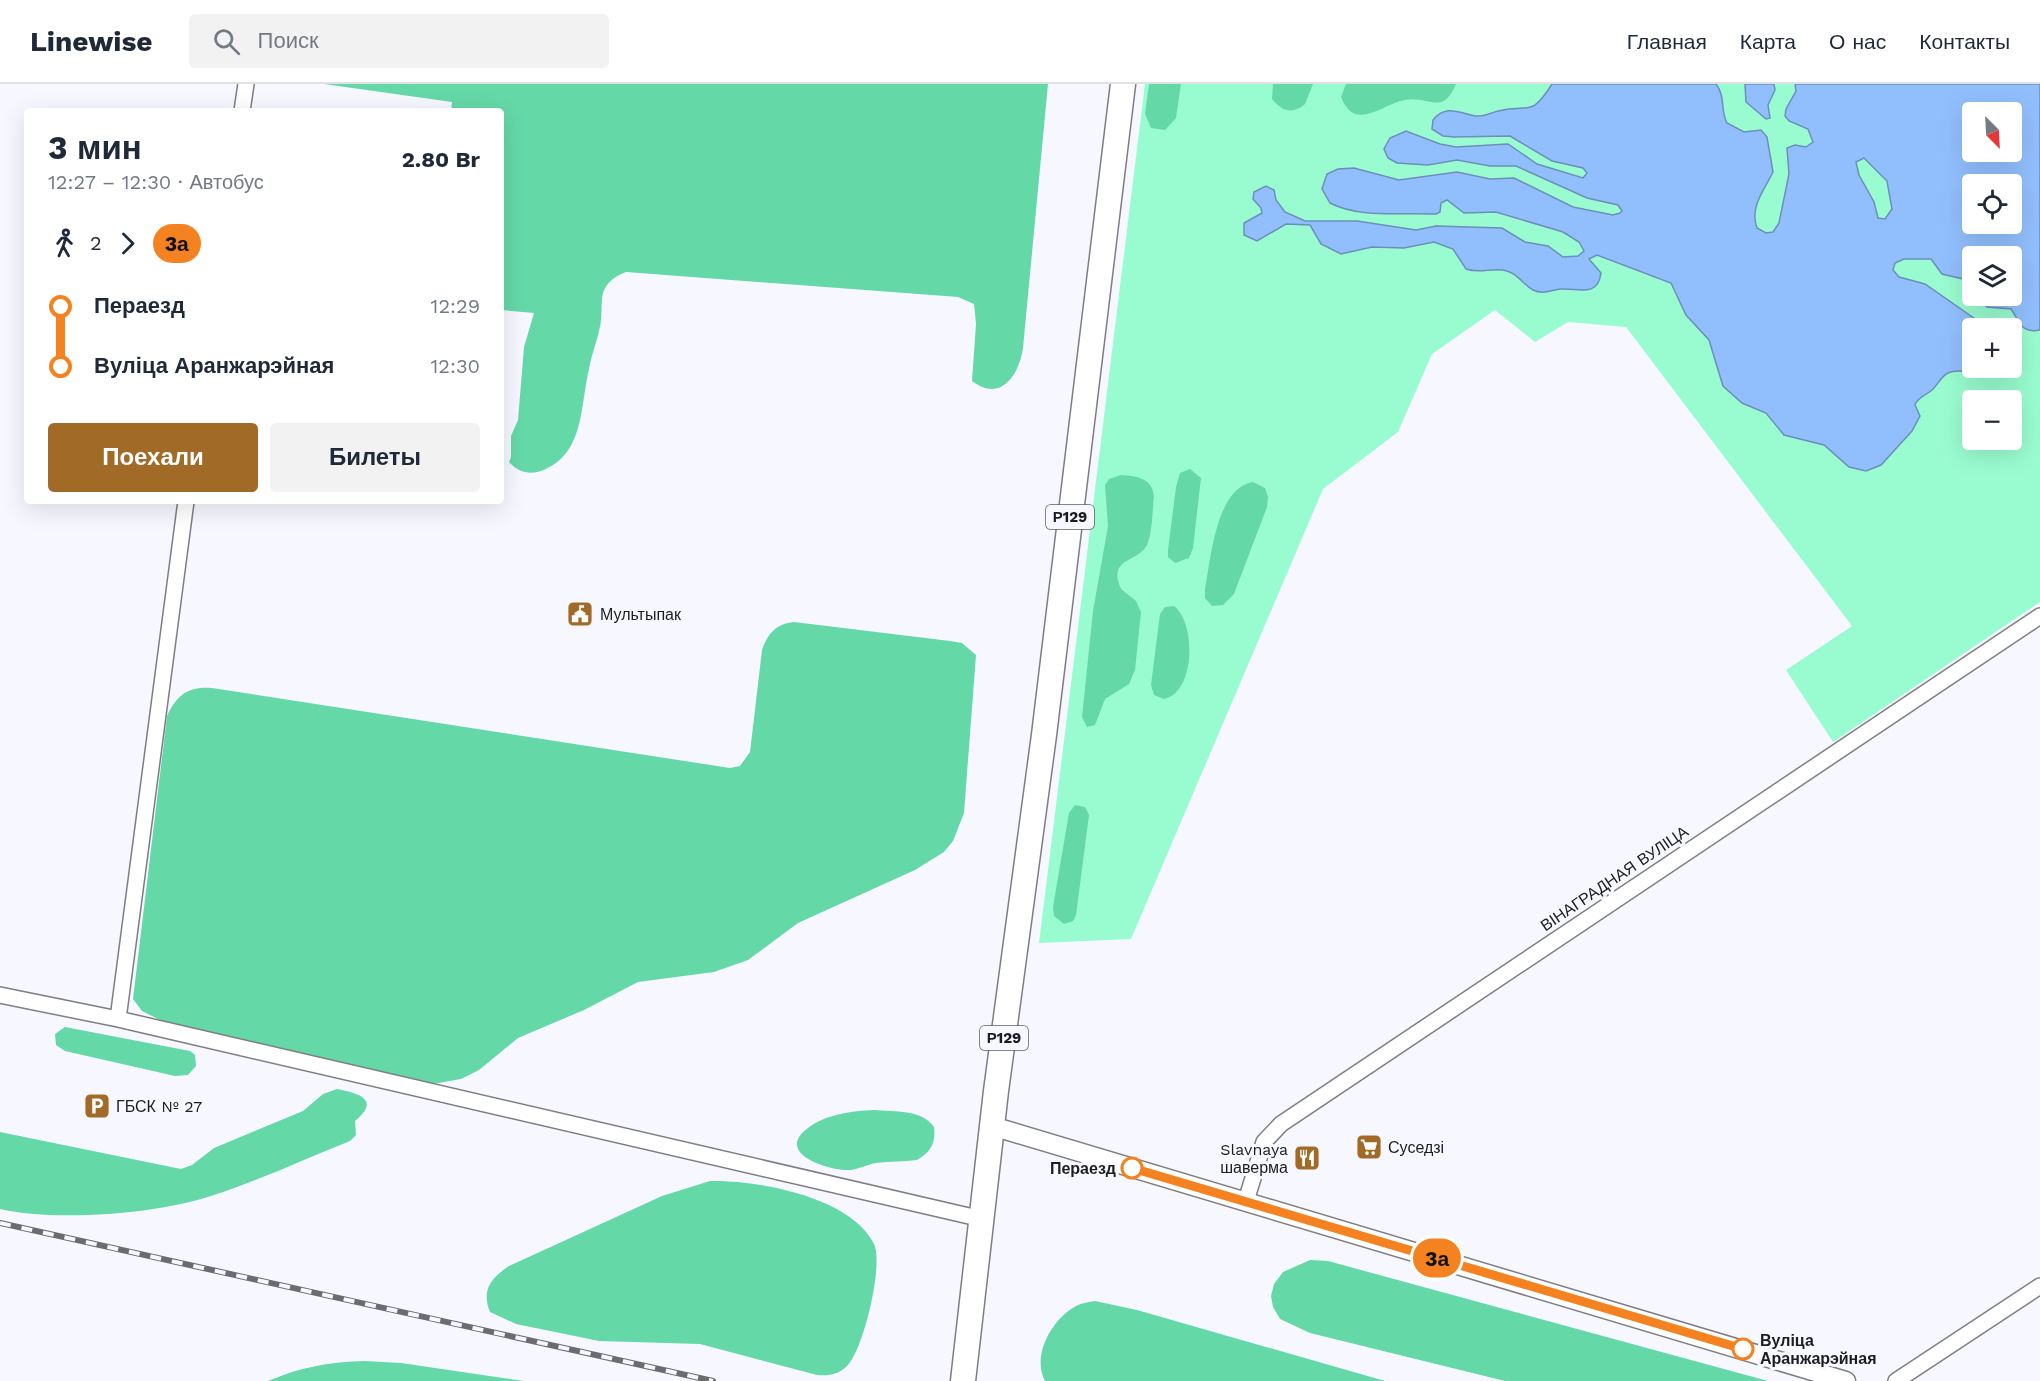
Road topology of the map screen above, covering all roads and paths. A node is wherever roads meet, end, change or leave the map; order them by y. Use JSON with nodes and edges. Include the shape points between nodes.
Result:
{"nodes":[{"id":1,"x":246,"y":84,"type":"edge"},
{"id":2,"x":1123,"y":84,"type":"edge"},
{"id":3,"x":242,"y":108,"type":"edge"},
{"id":4,"x":186,"y":504,"type":"edge"},
{"id":5,"x":2039,"y":620,"type":"edge"},
{"id":6,"x":0,"y":995,"type":"edge"},
{"id":7,"x":118,"y":1019,"type":"junction"},
{"id":8,"x":992,"y":1126,"type":"junction"},
{"id":9,"x":1246,"y":1201,"type":"junction"},
{"id":10,"x":982,"y":1219,"type":"junction"},
{"id":11,"x":2040,"y":1286,"type":"edge"},
{"id":12,"x":963,"y":1381,"type":"edge"},
{"id":13,"x":1846,"y":1381,"type":"edge"},
{"id":14,"x":1896,"y":1381,"type":"edge"}],
"edges":[{"from":1,"to":3,"type":"street"},
{"from":2,"to":8,"type":"main road","number":"Р129"},
{"from":4,"to":7,"type":"street"},
{"from":5,"to":9,"type":"street","name":"ВІНАГРАДНАЯ ВУЛІЦА","via":[[1281,1124],[1264,1142]]},
{"from":6,"to":7,"type":"street"},
{"from":7,"to":10,"type":"street"},
{"from":8,"to":9,"type":"street"},
{"from":8,"to":10,"type":"main road","number":"Р129"},
{"from":9,"to":13,"type":"street"},
{"from":10,"to":12,"type":"main road","number":"Р129"},
{"from":11,"to":14,"type":"street"}]}
